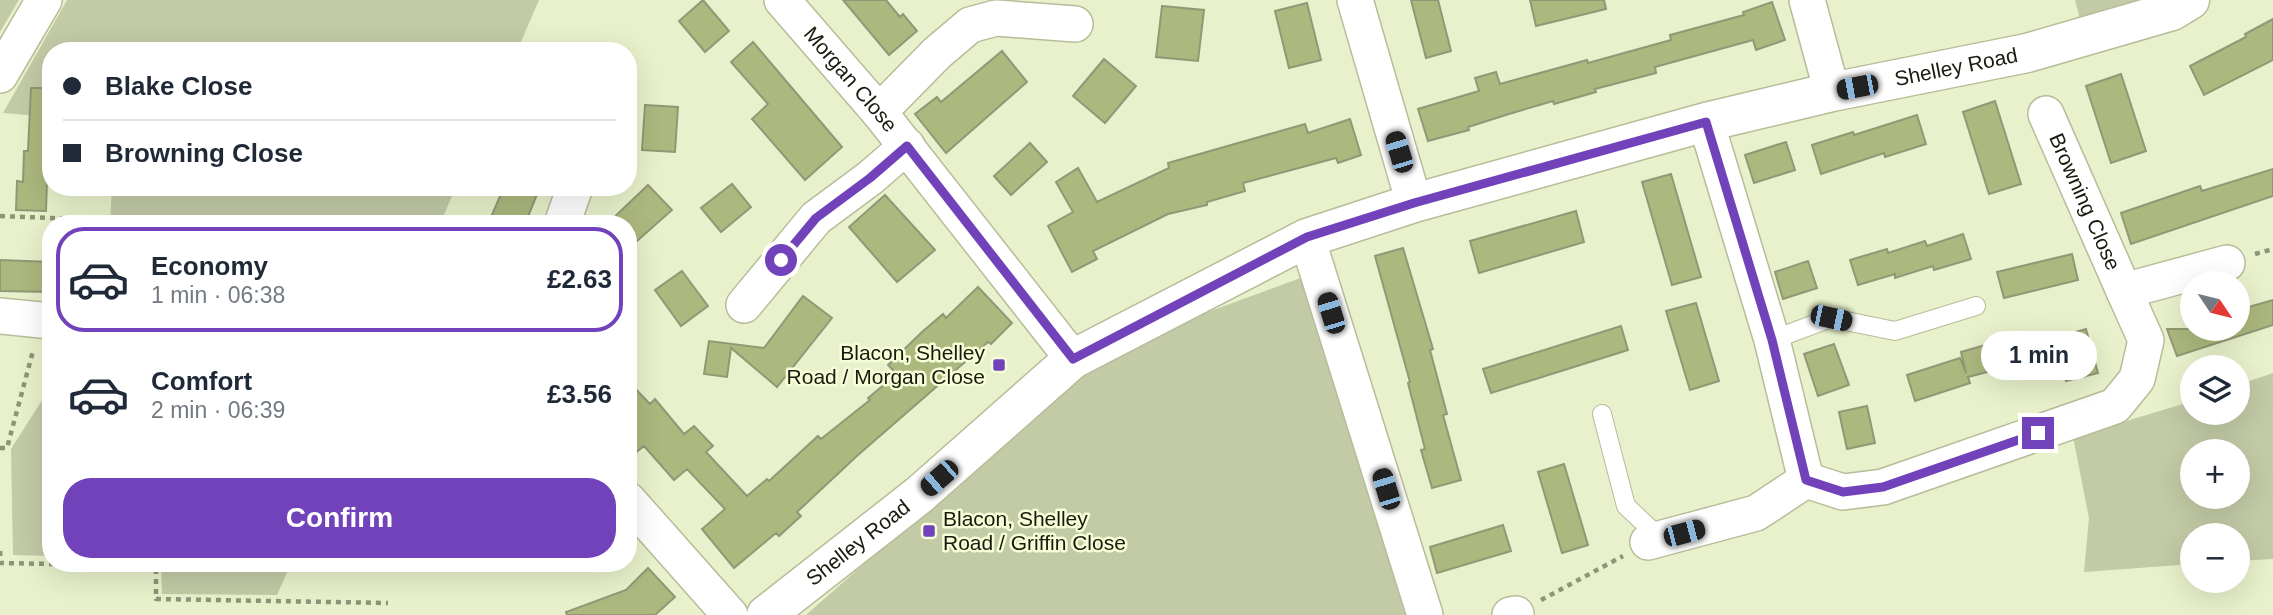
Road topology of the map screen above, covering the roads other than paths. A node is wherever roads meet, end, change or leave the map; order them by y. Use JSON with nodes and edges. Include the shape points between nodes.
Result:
{"nodes":[{"id":1,"x":44,"y":0,"type":"edge"},
{"id":2,"x":782,"y":0,"type":"edge"},
{"id":3,"x":1354,"y":0,"type":"edge"},
{"id":4,"x":1807,"y":0,"type":"edge"},
{"id":5,"x":2190,"y":0,"type":"edge"},
{"id":6,"x":1074,"y":23,"type":"edge"},
{"id":7,"x":0,"y":75,"type":"edge"},
{"id":8,"x":1832,"y":92,"type":"junction"},
{"id":9,"x":878,"y":112,"type":"junction"},
{"id":10,"x":2046,"y":114,"type":"dead end"},
{"id":11,"x":1706,"y":122,"type":"junction"},
{"id":12,"x":907,"y":146,"type":"junction"},
{"id":13,"x":572,"y":196,"type":"edge"},
{"id":14,"x":1414,"y":203,"type":"junction"},
{"id":15,"x":565,"y":215,"type":"edge"},
{"id":16,"x":1307,"y":237,"type":"junction"},
{"id":17,"x":2227,"y":263,"type":"dead end"},
{"id":18,"x":749,"y":283,"type":"dead end"},
{"id":19,"x":2124,"y":291,"type":"junction"},
{"id":20,"x":1976,"y":306,"type":"dead end"},
{"id":21,"x":0,"y":316,"type":"edge"},
{"id":22,"x":42,"y":319,"type":"edge"},
{"id":23,"x":1772,"y":340,"type":"junction"},
{"id":24,"x":1073,"y":359,"type":"junction"},
{"id":25,"x":1602,"y":414,"type":"dead end"},
{"id":26,"x":1806,"y":480,"type":"junction"},
{"id":27,"x":637,"y":510,"type":"edge"},
{"id":28,"x":1654,"y":541,"type":"joint"},
{"id":29,"x":730,"y":615,"type":"edge"},
{"id":30,"x":766,"y":615,"type":"edge"},
{"id":31,"x":1425,"y":615,"type":"edge"}],
"edges":[{"from":1,"to":7,"type":"street"},
{"from":2,"to":9,"type":"street","name":"Morgan Close"},
{"from":3,"to":14,"type":"street"},
{"from":4,"to":8,"type":"street"},
{"from":5,"to":8,"type":"street","name":"Shelley Road","via":[[2172,11],[2027,53]]},
{"from":6,"to":9,"type":"street","via":[[996,18],[970,25]]},
{"from":8,"to":11,"type":"street","name":"Shelley Road"},
{"from":9,"to":12,"type":"street","name":"Morgan Close"},
{"from":10,"to":19,"type":"street","name":"Browning Close"},
{"from":11,"to":14,"type":"street","name":"Shelley Road"},
{"from":11,"to":23,"type":"street"},
{"from":12,"to":18,"type":"street","via":[[816,218]]},
{"from":12,"to":24,"type":"street","name":"Morgan Close"},
{"from":13,"to":15,"type":"street"},
{"from":14,"to":16,"type":"street","name":"Shelley Road"},
{"from":16,"to":24,"type":"street","name":"Shelley Road"},
{"from":16,"to":31,"type":"street"},
{"from":17,"to":19,"type":"street","name":"Browning Close"},
{"from":19,"to":26,"type":"street","name":"Browning Close","via":[[2146,341],[2137,379],[2115,406],[1883,487],[1843,492]]},
{"from":20,"to":23,"type":"lane","via":[[1895,331],[1831,318]]},
{"from":21,"to":22,"type":"street"},
{"from":23,"to":26,"type":"street"},
{"from":24,"to":30,"type":"street","name":"Shelley Road","via":[[919,495]]},
{"from":25,"to":28,"type":"lane","via":[[1626,506]]},
{"from":26,"to":28,"type":"street","via":[[1756,513]]},
{"from":27,"to":29,"type":"street"}]}
